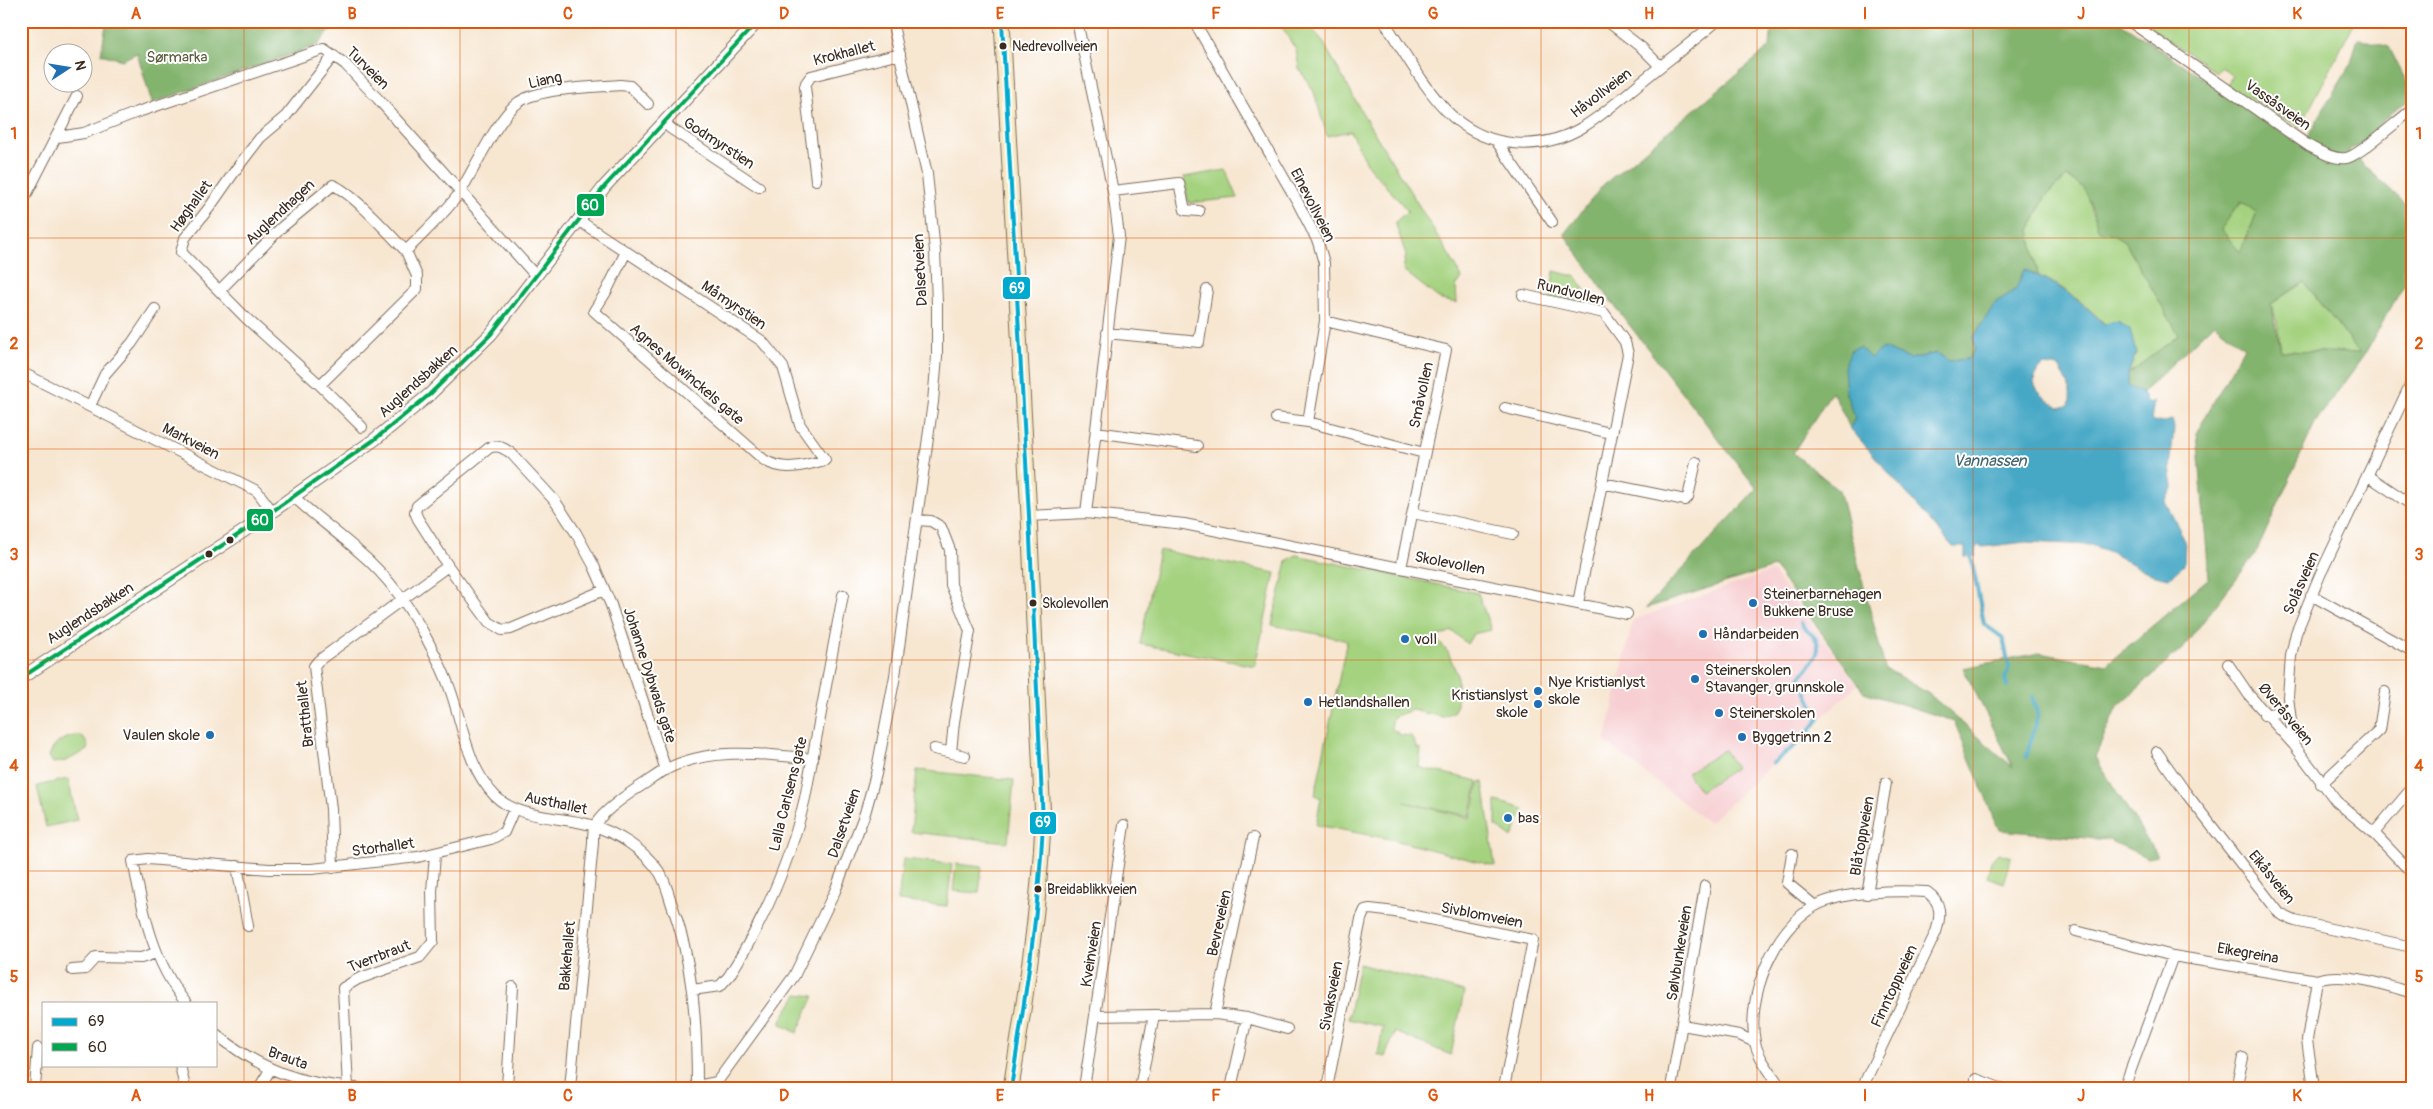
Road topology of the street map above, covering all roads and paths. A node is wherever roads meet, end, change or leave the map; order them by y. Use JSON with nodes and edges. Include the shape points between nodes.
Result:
{"nodes":[{"id":1,"x":758,"y":21,"type":"edge"},
{"id":2,"x":892,"y":21,"type":"edge"},
{"id":3,"x":1002,"y":21,"type":"edge"},
{"id":4,"x":1077,"y":21,"type":"edge"},
{"id":5,"x":1194,"y":21,"type":"edge"},
{"id":6,"x":1384,"y":21,"type":"edge"},
{"id":7,"x":1607,"y":21,"type":"edge"},
{"id":8,"x":1717,"y":21,"type":"edge"},
{"id":9,"x":2129,"y":21,"type":"edge"},
{"id":10,"x":900,"y":54,"type":"junction"},
{"id":11,"x":334,"y":55,"type":"junction"},
{"id":12,"x":1660,"y":66,"type":"junction"},
{"id":13,"x":77,"y":96,"type":"dead end"},
{"id":14,"x":648,"y":104,"type":"dead end"},
{"id":15,"x":2412,"y":110,"type":"edge"},
{"id":16,"x":665,"y":122,"type":"junction"},
{"id":17,"x":58,"y":137,"type":"junction"},
{"id":18,"x":1497,"y":142,"type":"junction"},
{"id":19,"x":816,"y":180,"type":"dead end"},
{"id":20,"x":759,"y":187,"type":"dead end"},
{"id":21,"x":460,"y":192,"type":"junction"},
{"id":22,"x":1113,"y":192,"type":"junction"},
{"id":23,"x":21,"y":205,"type":"edge"},
{"id":24,"x":1199,"y":211,"type":"dead end"},
{"id":25,"x":578,"y":220,"type":"junction"},
{"id":26,"x":1552,"y":222,"type":"dead end"},
{"id":27,"x":406,"y":251,"type":"junction"},
{"id":28,"x":626,"y":252,"type":"junction"},
{"id":29,"x":536,"y":276,"type":"junction"},
{"id":30,"x":220,"y":290,"type":"junction"},
{"id":31,"x":1207,"y":290,"type":"dead end"},
{"id":32,"x":1523,"y":295,"type":"dead end"},
{"id":33,"x":155,"y":308,"type":"dead end"},
{"id":34,"x":1325,"y":321,"type":"junction"},
{"id":35,"x":1107,"y":333,"type":"junction"},
{"id":36,"x":21,"y":372,"type":"edge"},
{"id":37,"x":2412,"y":381,"type":"edge"},
{"id":38,"x":320,"y":385,"type":"junction"},
{"id":39,"x":90,"y":406,"type":"junction"},
{"id":40,"x":1505,"y":408,"type":"dead end"},
{"id":41,"x":1276,"y":418,"type":"dead end"},
{"id":42,"x":1308,"y":422,"type":"junction"},
{"id":43,"x":362,"y":427,"type":"dead end"},
{"id":44,"x":1096,"y":432,"type":"junction"},
{"id":45,"x":1610,"y":433,"type":"junction"},
{"id":46,"x":1197,"y":446,"type":"dead end"},
{"id":47,"x":1424,"y":453,"type":"junction"},
{"id":48,"x":825,"y":460,"type":"joint"},
{"id":49,"x":1696,"y":462,"type":"dead end"},
{"id":50,"x":2367,"y":475,"type":"junction"},
{"id":51,"x":1602,"y":483,"type":"junction"},
{"id":52,"x":293,"y":496,"type":"junction"},
{"id":53,"x":2412,"y":505,"type":"edge"},
{"id":54,"x":272,"y":511,"type":"junction"},
{"id":55,"x":1413,"y":512,"type":"junction"},
{"id":56,"x":1086,"y":513,"type":"junction"},
{"id":57,"x":1029,"y":516,"type":"junction"},
{"id":58,"x":918,"y":520,"type":"junction"},
{"id":59,"x":1513,"y":534,"type":"dead end"},
{"id":60,"x":448,"y":566,"type":"junction"},
{"id":61,"x":1401,"y":568,"type":"junction"},
{"id":62,"x":604,"y":590,"type":"junction"},
{"id":63,"x":843,"y":595,"type":"dead end"},
{"id":64,"x":2310,"y":595,"type":"junction"},
{"id":65,"x":402,"y":600,"type":"junction"},
{"id":66,"x":1578,"y":603,"type":"junction"},
{"id":67,"x":1627,"y":614,"type":"dead end"},
{"id":68,"x":2412,"y":651,"type":"edge"},
{"id":69,"x":2228,"y":664,"type":"dead end"},
{"id":70,"x":21,"y":678,"type":"edge"},
{"id":71,"x":2385,"y":692,"type":"dead end"},
{"id":72,"x":2289,"y":710,"type":"junction"},
{"id":73,"x":2264,"y":715,"type":"junction"},
{"id":74,"x":2294,"y":745,"type":"junction"},
{"id":75,"x":934,"y":749,"type":"dead end"},
{"id":76,"x":951,"y":752,"type":"junction"},
{"id":77,"x":2157,"y":752,"type":"dead end"},
{"id":78,"x":965,"y":756,"type":"dead end"},
{"id":79,"x":813,"y":759,"type":"junction"},
{"id":80,"x":666,"y":770,"type":"junction"},
{"id":81,"x":1886,"y":783,"type":"dead end"},
{"id":82,"x":2321,"y":784,"type":"junction"},
{"id":83,"x":2412,"y":788,"type":"edge"},
{"id":84,"x":514,"y":809,"type":"junction"},
{"id":85,"x":1124,"y":825,"type":"dead end"},
{"id":86,"x":595,"y":826,"type":"junction"},
{"id":87,"x":2374,"y":833,"type":"junction"},
{"id":88,"x":1253,"y":838,"type":"dead end"},
{"id":89,"x":1792,"y":854,"type":"dead end"},
{"id":90,"x":435,"y":855,"type":"junction"},
{"id":91,"x":237,"y":866,"type":"junction"},
{"id":92,"x":333,"y":868,"type":"junction"},
{"id":93,"x":2412,"y":873,"type":"edge"},
{"id":94,"x":1705,"y":886,"type":"dead end"},
{"id":95,"x":1867,"y":894,"type":"junction"},
{"id":96,"x":1934,"y":896,"type":"joint"},
{"id":97,"x":1815,"y":906,"type":"junction"},
{"id":98,"x":1365,"y":910,"type":"joint"},
{"id":99,"x":248,"y":926,"type":"dead end"},
{"id":100,"x":2076,"y":931,"type":"dead end"},
{"id":101,"x":2412,"y":947,"type":"edge"},
{"id":102,"x":156,"y":953,"type":"junction"},
{"id":103,"x":2173,"y":956,"type":"junction"},
{"id":104,"x":72,"y":970,"type":"dead end"},
{"id":105,"x":2317,"y":980,"type":"junction"},
{"id":106,"x":513,"y":987,"type":"dead end"},
{"id":107,"x":692,"y":990,"type":"junction"},
{"id":108,"x":2412,"y":993,"type":"edge"},
{"id":109,"x":185,"y":1002,"type":"edge"},
{"id":110,"x":1215,"y":1014,"type":"junction"},
{"id":111,"x":1154,"y":1015,"type":"junction"},
{"id":112,"x":1096,"y":1016,"type":"junction"},
{"id":113,"x":1247,"y":1018,"type":"junction"},
{"id":114,"x":1682,"y":1025,"type":"junction"},
{"id":115,"x":1287,"y":1028,"type":"dead end"},
{"id":116,"x":218,"y":1035,"type":"edge"},
{"id":117,"x":1755,"y":1042,"type":"junction"},
{"id":118,"x":38,"y":1048,"type":"dead end"},
{"id":119,"x":2243,"y":1058,"type":"dead end"},
{"id":120,"x":180,"y":1066,"type":"edge"},
{"id":121,"x":270,"y":1070,"type":"junction"},
{"id":122,"x":1976,"y":1079,"type":"dead end"},
{"id":123,"x":697,"y":1087,"type":"edge"},
{"id":124,"x":35,"y":1088,"type":"edge"},
{"id":125,"x":185,"y":1088,"type":"edge"},
{"id":126,"x":259,"y":1088,"type":"edge"},
{"id":127,"x":348,"y":1088,"type":"edge"},
{"id":128,"x":358,"y":1088,"type":"edge"},
{"id":129,"x":506,"y":1088,"type":"edge"},
{"id":130,"x":570,"y":1088,"type":"edge"},
{"id":131,"x":1011,"y":1088,"type":"edge"},
{"id":132,"x":1084,"y":1088,"type":"edge"},
{"id":133,"x":1140,"y":1088,"type":"edge"},
{"id":134,"x":1231,"y":1088,"type":"edge"},
{"id":135,"x":1327,"y":1088,"type":"edge"},
{"id":136,"x":1504,"y":1088,"type":"edge"},
{"id":137,"x":1671,"y":1088,"type":"edge"},
{"id":138,"x":1781,"y":1088,"type":"edge"},
{"id":139,"x":1862,"y":1088,"type":"edge"},
{"id":140,"x":2000,"y":1088,"type":"edge"},
{"id":141,"x":2124,"y":1088,"type":"edge"},
{"id":142,"x":2236,"y":1088,"type":"edge"},
{"id":143,"x":2314,"y":1088,"type":"edge"}],
"edges":[{"from":1,"to":16,"type":"street","name":"Auglendsbakken"},
{"from":2,"to":10,"type":"street","name":"Dalsetveien"},
{"from":3,"to":57,"type":"main road"},
{"from":4,"to":22,"type":"street"},
{"from":5,"to":34,"type":"street","name":"Einevollveien","via":[[1318,242],[1326,284]]},
{"from":6,"to":18,"type":"street","name":"Håvollveien","via":[[1447,110],[1472,130]]},
{"from":7,"to":12,"type":"street"},
{"from":8,"to":12,"type":"street","name":"Håvollveien"},
{"from":9,"to":15,"type":"street","name":"Vassåsveien","via":[[2309,146],[2333,156],[2346,158],[2364,150]]},
{"from":10,"to":19,"type":"street","name":"Krokhallet","via":[[808,79],[805,88]]},
{"from":10,"to":58,"type":"street","name":"Dalsetveien","via":[[927,174],[936,251],[937,356]]},
{"from":11,"to":17,"type":"street","name":"Turveien","via":[[324,49],[313,51],[84,133]]},
{"from":11,"to":21,"type":"street","name":"Turveien","via":[[384,105]]},
{"from":11,"to":30,"type":"street","name":"Høghallet","via":[[286,116],[260,138],[185,238],[181,247],[183,255]]},
{"from":12,"to":18,"type":"street","name":"Håvollveien","via":[[1592,122],[1571,133],[1532,143]]},
{"from":13,"to":17,"type":"street"},
{"from":14,"to":21,"type":"street","name":"Liang","via":[[630,86],[620,85],[556,91],[524,99],[505,119]]},
{"from":16,"to":20,"type":"street","name":"Godmyrstien"},
{"from":16,"to":25,"type":"street","name":"Auglendsbakken"},
{"from":17,"to":23,"type":"street"},
{"from":18,"to":26,"type":"street","name":"Håvollveien"},
{"from":21,"to":27,"type":"street"},
{"from":21,"to":29,"type":"street","name":"Turveien"},
{"from":22,"to":24,"type":"street","via":[[1179,184],[1185,210]]},
{"from":22,"to":35,"type":"street","via":[[1119,236]]},
{"from":25,"to":28,"type":"street","name":"Måmyrstien"},
{"from":25,"to":29,"type":"street","name":"Auglendsbakken"},
{"from":27,"to":30,"type":"street","name":"Auglendhagen","via":[[333,185],[282,227]]},
{"from":27,"to":38,"type":"street","name":"Auglendhagen","via":[[417,276],[417,289]]},
{"from":28,"to":48,"type":"street","name":"Måmyrstien","via":[[762,341],[783,367],[800,425]]},
{"from":28,"to":48,"type":"street","name":"Agnes Mowinckels gate","via":[[594,311],[764,460],[782,468]]},
{"from":29,"to":52,"type":"street","name":"Auglendsbakken","via":[[491,334],[429,395],[374,440]]},
{"from":30,"to":38,"type":"street","name":"Høghallet"},
{"from":31,"to":35,"type":"street","via":[[1199,342]]},
{"from":32,"to":45,"type":"street","name":"Rundvollen","via":[[1604,313],[1618,329],[1628,354]]},
{"from":33,"to":39,"type":"street","via":[[132,343],[105,374]]},
{"from":34,"to":42,"type":"street","name":"Einevollveien"},
{"from":34,"to":47,"type":"street","name":"Småvollen","via":[[1446,350]]},
{"from":35,"to":44,"type":"street"},
{"from":36,"to":39,"type":"street","name":"Markveien"},
{"from":37,"to":50,"type":"street","name":"Solåsveien"},
{"from":38,"to":43,"type":"street","name":"Høghallet"},
{"from":39,"to":54,"type":"street","name":"Markveien","via":[[257,491]]},
{"from":40,"to":45,"type":"street"},
{"from":41,"to":42,"type":"street"},
{"from":42,"to":47,"type":"street"},
{"from":44,"to":46,"type":"street"},
{"from":44,"to":56,"type":"street"},
{"from":45,"to":51,"type":"street","name":"Rundvollen"},
{"from":47,"to":55,"type":"street","name":"Småvollen"},
{"from":49,"to":51,"type":"street","via":[[1685,500]]},
{"from":50,"to":53,"type":"street"},
{"from":50,"to":64,"type":"street","name":"Solåsveien"},
{"from":51,"to":66,"type":"street","name":"Rundvollen"},
{"from":52,"to":54,"type":"street","name":"Auglendsbakken"},
{"from":52,"to":65,"type":"street","name":"Austhallet","via":[[359,551]]},
{"from":54,"to":70,"type":"street","name":"Auglendsbakken"},
{"from":55,"to":59,"type":"street"},
{"from":55,"to":61,"type":"street","name":"Småvollen"},
{"from":56,"to":57,"type":"street","name":"Skolevollen"},
{"from":56,"to":61,"type":"street","name":"Skolevollen","via":[[1184,524]]},
{"from":57,"to":131,"type":"main road","via":[[1043,822],[1029,971]]},
{"from":58,"to":76,"type":"street","via":[[931,521],[941,527],[950,550],[951,585],[970,631]]},
{"from":58,"to":123,"type":"street","name":"Dalsetveien","via":[[884,737],[865,813],[835,891],[794,976],[738,1057],[717,1082]]},
{"from":60,"to":62,"type":"street","name":"Johanne Dybwads gate","via":[[488,622],[502,630],[512,629]]},
{"from":60,"to":62,"type":"street","name":"Johanne Dybwads gate","via":[[418,519],[417,506],[496,446],[511,453],[555,501],[576,533]]},
{"from":60,"to":65,"type":"street"},
{"from":61,"to":66,"type":"street","name":"Skolevollen"},
{"from":62,"to":80,"type":"street","name":"Johanne Dybwads gate"},
{"from":63,"to":79,"type":"street","name":"Lalla Carlsens gate"},
{"from":64,"to":68,"type":"street"},
{"from":64,"to":72,"type":"street","name":"Solåsveien","via":[[2291,656]]},
{"from":65,"to":84,"type":"street","name":"Austhallet","via":[[431,646],[450,689],[480,776],[496,796]]},
{"from":65,"to":92,"type":"street","name":"Bratthallet","via":[[314,666],[331,809]]},
{"from":66,"to":67,"type":"street","name":"Skolevollen"},
{"from":69,"to":73,"type":"street","name":"Øveråsveien"},
{"from":71,"to":82,"type":"street","via":[[2379,730]]},
{"from":72,"to":73,"type":"street"},
{"from":72,"to":74,"type":"street","name":"Solåsveien"},
{"from":73,"to":74,"type":"street","name":"Øveråsveien"},
{"from":74,"to":82,"type":"street","name":"Øveråsveien"},
{"from":75,"to":76,"type":"street"},
{"from":76,"to":78,"type":"street"},
{"from":77,"to":101,"type":"street","name":"Eikåsveien","via":[[2280,914],[2304,923]]},
{"from":79,"to":80,"type":"street","via":[[730,754],[706,757]]},
{"from":79,"to":107,"type":"street","name":"Lalla Carlsens gate","via":[[798,830],[762,916],[729,976],[720,986]]},
{"from":80,"to":86,"type":"street","via":[[621,800]]},
{"from":81,"to":95,"type":"street","name":"Blåtoppveien"},
{"from":82,"to":87,"type":"street","name":"Øveråsveien","via":[[2344,810]]},
{"from":83,"to":87,"type":"street"},
{"from":84,"to":86,"type":"street","name":"Austhallet"},
{"from":84,"to":90,"type":"street","name":"Storhallet","via":[[507,827],[498,836]]},
{"from":85,"to":112,"type":"street","name":"Kveinveien"},
{"from":86,"to":107,"type":"street","name":"Austhallet","via":[[634,846],[660,874],[677,917]]},
{"from":86,"to":130,"type":"street","name":"Bakkehallet"},
{"from":87,"to":93,"type":"street","name":"Øveråsveien"},
{"from":88,"to":110,"type":"street","name":"Bevreveien"},
{"from":89,"to":97,"type":"street","via":[[1787,883]]},
{"from":90,"to":92,"type":"street","name":"Storhallet"},
{"from":90,"to":127,"type":"street","name":"Tverrbraut","via":[[433,941],[420,957],[358,979],[343,988]]},
{"from":91,"to":92,"type":"street","name":"Storhallet"},
{"from":91,"to":99,"type":"street"},
{"from":91,"to":102,"type":"street","name":"Storhallet","via":[[148,859],[133,861]]},
{"from":94,"to":114,"type":"street","name":"Sølvbunkeveien"},
{"from":95,"to":96,"type":"street","name":"Blåtoppveien","via":[[1927,892]]},
{"from":95,"to":97,"type":"street","name":"Blåtoppveien","via":[[1838,898]]},
{"from":96,"to":139,"type":"street","name":"Finntoppveien","via":[[1940,911],[1936,932]]},
{"from":97,"to":117,"type":"street","name":"Blåtoppveien","via":[[1789,928],[1761,978],[1756,996]]},
{"from":98,"to":135,"type":"street","name":"Sivaksveien"},
{"from":98,"to":136,"type":"street","name":"Sivblomveien","via":[[1395,912],[1534,940]]},
{"from":100,"to":103,"type":"street","name":"Eikegreina"},
{"from":102,"to":104,"type":"street","via":[[141,958],[96,957],[85,969]]},
{"from":102,"to":109,"type":"street"},
{"from":103,"to":105,"type":"street","name":"Eikegreina"},
{"from":103,"to":141,"type":"street"},
{"from":105,"to":108,"type":"street","name":"Eikegreina","via":[[2345,978]]},
{"from":105,"to":143,"type":"street","via":[[2307,1040]]},
{"from":106,"to":129,"type":"street"},
{"from":107,"to":123,"type":"street","name":"Austhallet","via":[[697,1035]]},
{"from":110,"to":111,"type":"street"},
{"from":110,"to":113,"type":"street"},
{"from":111,"to":112,"type":"street"},
{"from":111,"to":133,"type":"street"},
{"from":112,"to":132,"type":"street","name":"Kveinveien"},
{"from":113,"to":115,"type":"street"},
{"from":113,"to":134,"type":"street"},
{"from":114,"to":117,"type":"street","via":[[1740,1035]]},
{"from":114,"to":137,"type":"street","name":"Sølvbunkeveien"},
{"from":116,"to":121,"type":"street","name":"Brauta"},
{"from":117,"to":138,"type":"street"},
{"from":118,"to":124,"type":"street"},
{"from":119,"to":142,"type":"street"},
{"from":120,"to":125,"type":"street"},
{"from":121,"to":126,"type":"street"},
{"from":121,"to":127,"type":"street","name":"Brauta"},
{"from":122,"to":140,"type":"street"},
{"from":127,"to":128,"type":"street","name":"Brauta"}]}
